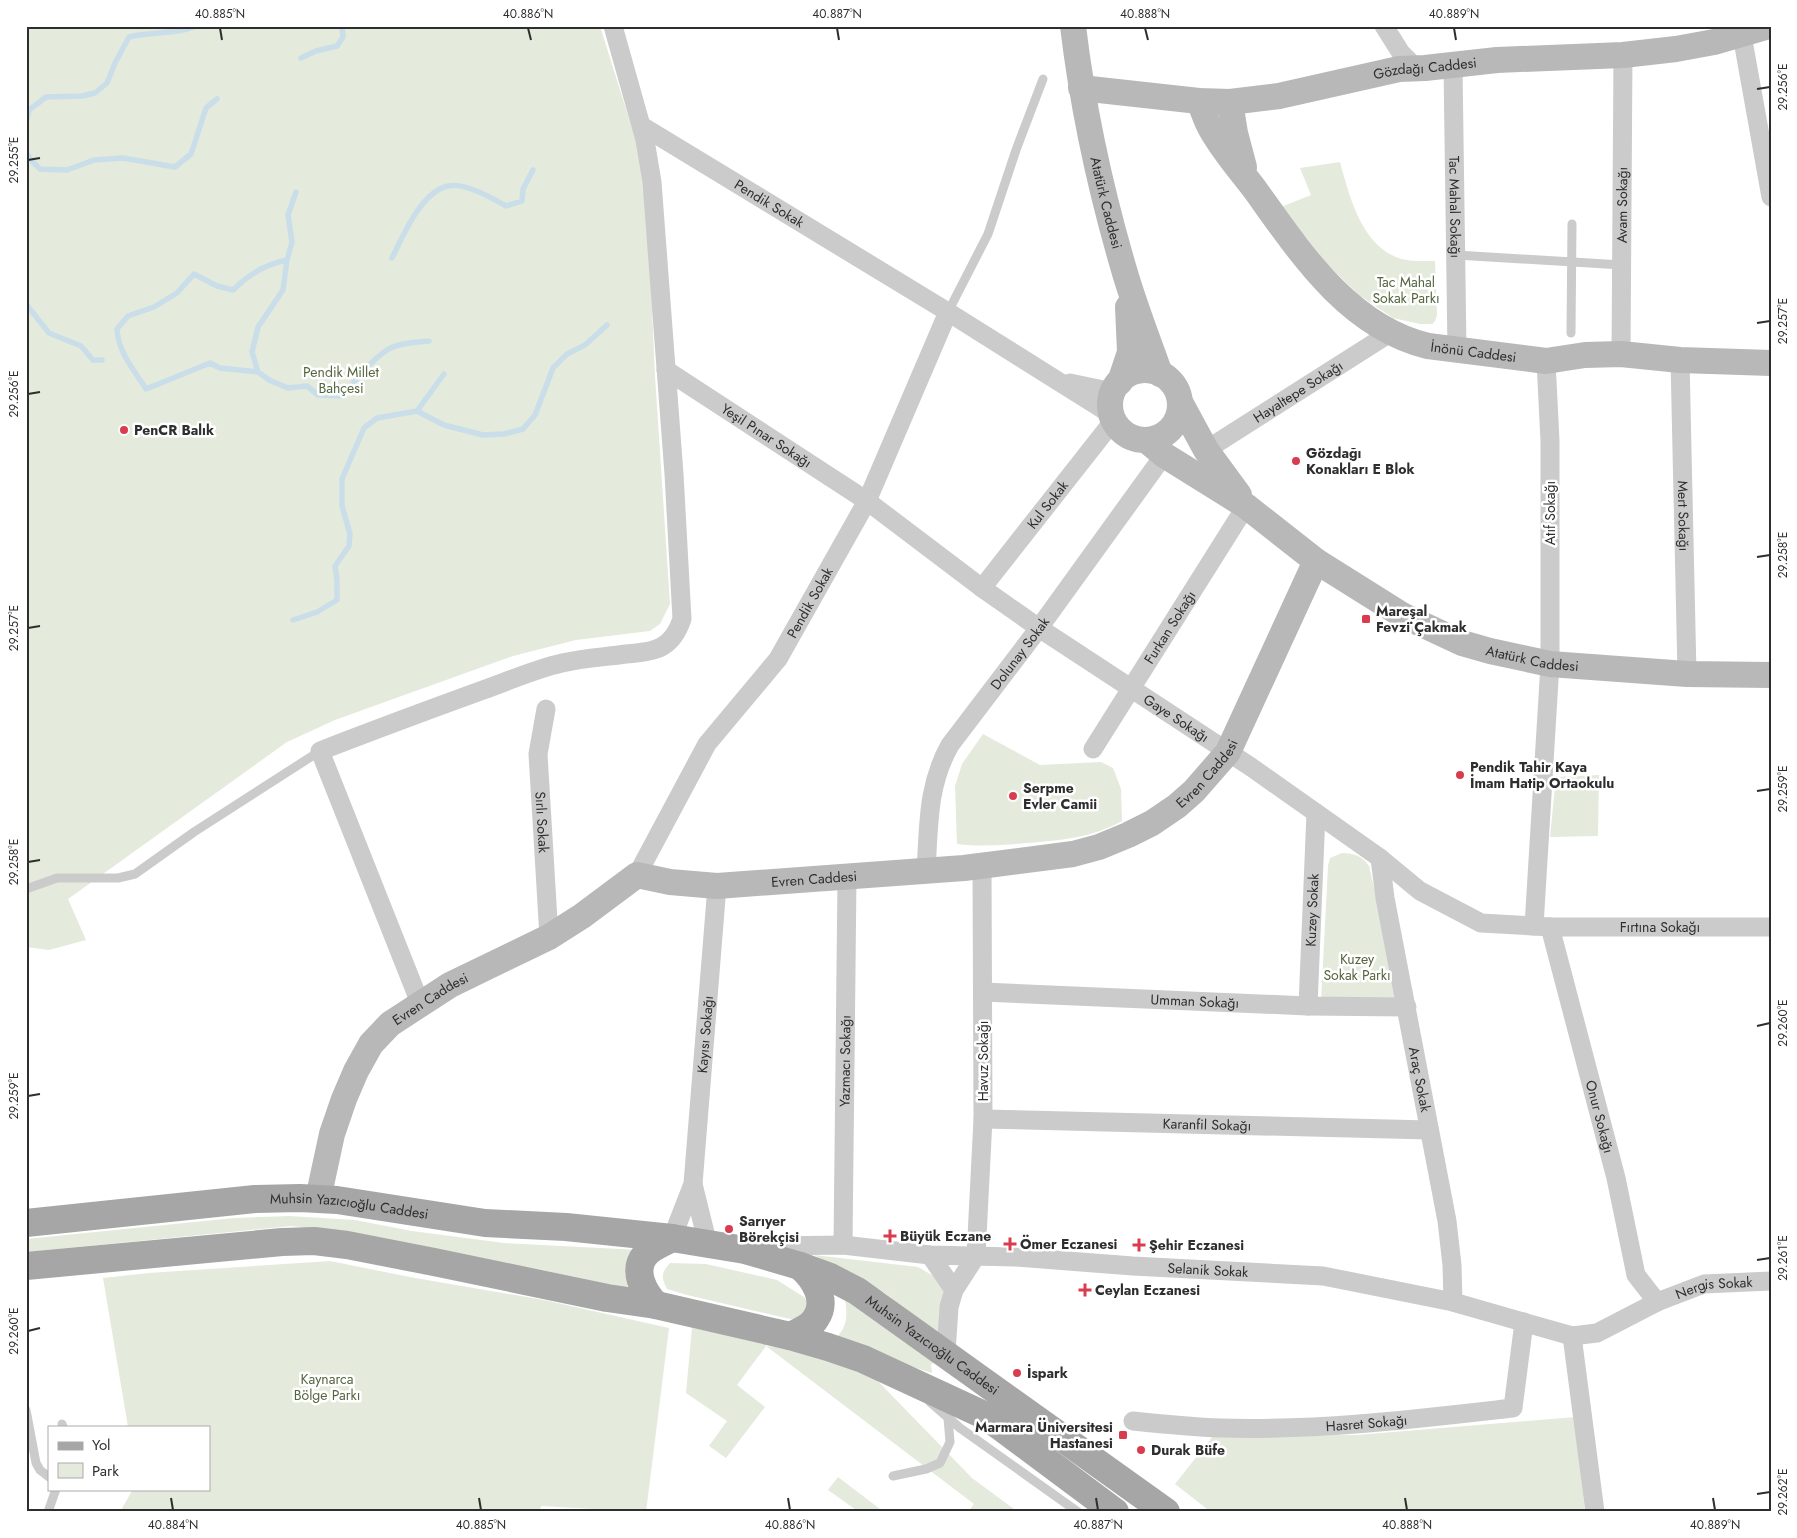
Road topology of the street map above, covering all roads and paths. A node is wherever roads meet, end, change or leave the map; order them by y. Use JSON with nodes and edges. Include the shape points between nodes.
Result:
{"nodes":[{"id":1,"x":613,"y":26,"type":"edge"},
{"id":2,"x":1073,"y":26,"type":"edge"},
{"id":3,"x":1384,"y":26,"type":"edge"},
{"id":4,"x":1769,"y":26,"type":"edge"},
{"id":5,"x":1742,"y":35,"type":"junction"},
{"id":6,"x":1623,"y":55,"type":"junction"},
{"id":7,"x":1453,"y":66,"type":"junction"},
{"id":8,"x":1416,"y":68,"type":"junction"},
{"id":9,"x":1043,"y":79,"type":"dead end"},
{"id":10,"x":1081,"y":88,"type":"junction"},
{"id":11,"x":1199,"y":101,"type":"junction"},
{"id":12,"x":1230,"y":102,"type":"junction"},
{"id":13,"x":642,"y":126,"type":"junction"},
{"id":14,"x":1247,"y":180,"type":"junction"},
{"id":15,"x":1771,"y":197,"type":"edge"},
{"id":16,"x":1572,"y":224,"type":"dead end"},
{"id":17,"x":1456,"y":255,"type":"junction"},
{"id":18,"x":1572,"y":262,"type":"junction"},
{"id":19,"x":1622,"y":265,"type":"junction"},
{"id":20,"x":1125,"y":274,"type":"junction"},
{"id":21,"x":948,"y":312,"type":"junction"},
{"id":22,"x":1390,"y":333,"type":"junction"},
{"id":23,"x":1571,"y":333,"type":"dead end"},
{"id":24,"x":1457,"y":350,"type":"junction"},
{"id":25,"x":1621,"y":354,"type":"junction"},
{"id":26,"x":1680,"y":360,"type":"junction"},
{"id":27,"x":1546,"y":361,"type":"junction"},
{"id":28,"x":1771,"y":363,"type":"edge"},
{"id":29,"x":666,"y":370,"type":"junction"},
{"id":30,"x":1160,"y":374,"type":"junction"},
{"id":31,"x":1115,"y":402,"type":"junction"},
{"id":32,"x":1180,"y":402,"type":"junction"},
{"id":33,"x":1155,"y":448,"type":"junction"},
{"id":34,"x":1206,"y":450,"type":"junction"},
{"id":35,"x":866,"y":501,"type":"junction"},
{"id":36,"x":1246,"y":506,"type":"junction"},
{"id":37,"x":1316,"y":561,"type":"junction"},
{"id":38,"x":982,"y":588,"type":"junction"},
{"id":39,"x":1040,"y":628,"type":"junction"},
{"id":40,"x":1550,"y":664,"type":"junction"},
{"id":41,"x":1687,"y":674,"type":"junction"},
{"id":42,"x":1771,"y":675,"type":"edge"},
{"id":43,"x":1132,"y":688,"type":"junction"},
{"id":44,"x":546,"y":709,"type":"dead end"},
{"id":45,"x":1093,"y":749,"type":"dead end"},
{"id":46,"x":320,"y":751,"type":"junction"},
{"id":47,"x":1228,"y":752,"type":"junction"},
{"id":48,"x":1316,"y":813,"type":"junction"},
{"id":49,"x":1380,"y":858,"type":"junction"},
{"id":50,"x":982,"y":867,"type":"junction"},
{"id":51,"x":926,"y":871,"type":"junction"},
{"id":52,"x":637,"y":875,"type":"junction"},
{"id":53,"x":847,"y":877,"type":"junction"},
{"id":54,"x":717,"y":886,"type":"junction"},
{"id":55,"x":26,"y":889,"type":"edge"},
{"id":56,"x":1542,"y":926,"type":"junction"},
{"id":57,"x":1771,"y":927,"type":"edge"},
{"id":58,"x":549,"y":937,"type":"junction"},
{"id":59,"x":983,"y":992,"type":"junction"},
{"id":60,"x":420,"y":1003,"type":"junction"},
{"id":61,"x":1308,"y":1006,"type":"junction"},
{"id":62,"x":1407,"y":1007,"type":"junction"},
{"id":63,"x":983,"y":1120,"type":"junction"},
{"id":64,"x":1429,"y":1130,"type":"junction"},
{"id":65,"x":693,"y":1184,"type":"junction"},
{"id":66,"x":318,"y":1199,"type":"junction"},
{"id":67,"x":26,"y":1223,"type":"edge"},
{"id":68,"x":672,"y":1238,"type":"junction"},
{"id":69,"x":708,"y":1245,"type":"junction"},
{"id":70,"x":844,"y":1246,"type":"junction"},
{"id":71,"x":745,"y":1250,"type":"junction"},
{"id":72,"x":930,"y":1255,"type":"junction"},
{"id":73,"x":976,"y":1256,"type":"junction"},
{"id":74,"x":26,"y":1266,"type":"edge"},
{"id":75,"x":800,"y":1266,"type":"junction"},
{"id":76,"x":1771,"y":1281,"type":"edge"},
{"id":77,"x":954,"y":1290,"type":"junction"},
{"id":78,"x":1453,"y":1302,"type":"junction"},
{"id":79,"x":1657,"y":1302,"type":"junction"},
{"id":80,"x":656,"y":1305,"type":"junction"},
{"id":81,"x":1524,"y":1322,"type":"junction"},
{"id":82,"x":790,"y":1336,"type":"junction"},
{"id":83,"x":1572,"y":1336,"type":"junction"},
{"id":84,"x":946,"y":1353,"type":"junction"},
{"id":85,"x":906,"y":1380,"type":"junction"},
{"id":86,"x":26,"y":1410,"type":"edge"},
{"id":87,"x":948,"y":1418,"type":"junction"},
{"id":88,"x":1133,"y":1422,"type":"dead end"},
{"id":89,"x":48,"y":1476,"type":"edge"},
{"id":90,"x":893,"y":1476,"type":"dead end"},
{"id":91,"x":56,"y":1490,"type":"edge"},
{"id":92,"x":48,"y":1512,"type":"edge"},
{"id":93,"x":1078,"y":1512,"type":"edge"},
{"id":94,"x":1115,"y":1512,"type":"edge"},
{"id":95,"x":1166,"y":1512,"type":"edge"},
{"id":96,"x":1595,"y":1512,"type":"edge"}],
"edges":[{"from":1,"to":13,"type":"street"},
{"from":2,"to":10,"type":"street","name":"Atatürk Caddesi"},
{"from":3,"to":8,"type":"street","via":[[1401,53]]},
{"from":4,"to":5,"type":"street","name":"Gözdağı Caddesi"},
{"from":5,"to":6,"type":"street","name":"Gözdağı Caddesi","via":[[1676,49]]},
{"from":5,"to":15,"type":"street"},
{"from":6,"to":7,"type":"street","name":"Gözdağı Caddesi","via":[[1497,60]]},
{"from":6,"to":19,"type":"street","name":"Avam Sokağı"},
{"from":7,"to":8,"type":"street","name":"Gözdağı Caddesi"},
{"from":7,"to":17,"type":"street","name":"Tac Mahal Sokağı"},
{"from":8,"to":12,"type":"street","name":"Gözdağı Caddesi","via":[[1279,96]]},
{"from":9,"to":21,"type":"lane","via":[[988,234]]},
{"from":10,"to":11,"type":"street","name":"Gözdağı Caddesi"},
{"from":10,"to":20,"type":"street","name":"Atatürk Caddesi","via":[[1106,205]]},
{"from":11,"to":12,"type":"street","name":"Gözdağı Caddesi"},
{"from":11,"to":14,"type":"street","name":"İnönü Caddesi","via":[[1210,129]]},
{"from":12,"to":14,"type":"street"},
{"from":13,"to":21,"type":"street","name":"Pendik Sokak"},
{"from":13,"to":29,"type":"street","via":[[652,182]]},
{"from":14,"to":22,"type":"street","name":"İnönü Caddesi","via":[[1332,289],[1365,318]]},
{"from":16,"to":18,"type":"lane"},
{"from":17,"to":18,"type":"lane"},
{"from":17,"to":24,"type":"street","name":"Tac Mahal Sokağı"},
{"from":18,"to":19,"type":"lane"},
{"from":18,"to":23,"type":"lane"},
{"from":19,"to":25,"type":"street","name":"Avam Sokağı"},
{"from":20,"to":30,"type":"street","name":"Atatürk Caddesi"},
{"from":20,"to":31,"type":"street","via":[[1130,352]]},
{"from":21,"to":31,"type":"street","name":"Pendik Sokak","via":[[1056,379],[1095,389]]},
{"from":21,"to":35,"type":"street","name":"Pendik Sokak"},
{"from":22,"to":24,"type":"street","name":"İnönü Caddesi","via":[[1419,344]]},
{"from":22,"to":34,"type":"street","name":"Hayaltepe Sokağı"},
{"from":24,"to":27,"type":"street","name":"İnönü Caddesi"},
{"from":25,"to":26,"type":"street","name":"İnönü Caddesi"},
{"from":25,"to":27,"type":"street","name":"İnönü Caddesi"},
{"from":26,"to":28,"type":"street","name":"İnönü Caddesi"},
{"from":26,"to":41,"type":"street","name":"Mert Sokağı"},
{"from":27,"to":40,"type":"street","name":"Atıf Sokağı","via":[[1550,441]]},
{"from":29,"to":35,"type":"street","name":"Yeşil Pınar Sokağı"},
{"from":29,"to":46,"type":"street","via":[[682,605],[682,619],[671,641],[650,651],[585,659],[540,669]]},
{"from":30,"to":31,"type":"street","via":[[1140,371],[1129,375]]},
{"from":30,"to":32,"type":"street","via":[[1174,385]]},
{"from":31,"to":33,"type":"street","via":[[1116,425],[1124,434]]},
{"from":31,"to":38,"type":"street","name":"Kul Sokak"},
{"from":32,"to":33,"type":"street","via":[[1180,411],[1172,428],[1158,438]]},
{"from":32,"to":34,"type":"street","name":"Atatürk Caddesi"},
{"from":33,"to":36,"type":"street","name":"Atatürk Caddesi"},
{"from":33,"to":39,"type":"street","name":"Dolunay Sokak"},
{"from":34,"to":36,"type":"street","name":"Atatürk Caddesi"},
{"from":35,"to":38,"type":"street","name":"Gaye Sokağı"},
{"from":35,"to":52,"type":"street","name":"Pendik Sokak","via":[[778,659],[707,744]]},
{"from":36,"to":37,"type":"street","name":"Atatürk Caddesi"},
{"from":36,"to":43,"type":"street","name":"Furkan Sokağı"},
{"from":37,"to":40,"type":"street","name":"Atatürk Caddesi","via":[[1432,630],[1477,648]]},
{"from":37,"to":47,"type":"street","name":"Evren Caddesi"},
{"from":38,"to":39,"type":"street","name":"Gaye Sokağı"},
{"from":39,"to":43,"type":"street","name":"Gaye Sokağı"},
{"from":39,"to":51,"type":"street","name":"Dolunay Sokak","via":[[941,760],[932,789]]},
{"from":40,"to":41,"type":"street","name":"Atatürk Caddesi"},
{"from":40,"to":56,"type":"street","name":"Onur Sokağı"},
{"from":41,"to":42,"type":"street","name":"Atatürk Caddesi"},
{"from":43,"to":45,"type":"street","name":"Furkan Sokağı"},
{"from":43,"to":47,"type":"street","name":"Gaye Sokağı"},
{"from":44,"to":58,"type":"street","name":"Sırlı Sokak","via":[[538,754]]},
{"from":46,"to":55,"type":"lane","via":[[135,874],[118,878],[57,878]]},
{"from":46,"to":60,"type":"street"},
{"from":47,"to":48,"type":"street","name":"Gaye Sokağı"},
{"from":47,"to":50,"type":"street","name":"Evren Caddesi","via":[[1177,806],[1128,835],[1073,854]]},
{"from":48,"to":49,"type":"street","name":"Gaye Sokağı"},
{"from":48,"to":61,"type":"street","name":"Kuzey Sokak"},
{"from":49,"to":56,"type":"street","name":"Gaye Sokağı","via":[[1420,891],[1481,922]]},
{"from":49,"to":62,"type":"street","name":"Araç Sokak"},
{"from":50,"to":51,"type":"street","name":"Evren Caddesi"},
{"from":50,"to":59,"type":"street","name":"Havuz Sokağı"},
{"from":51,"to":53,"type":"street","name":"Evren Caddesi"},
{"from":52,"to":54,"type":"street","name":"Evren Caddesi"},
{"from":52,"to":58,"type":"street","name":"Evren Caddesi"},
{"from":53,"to":54,"type":"street","name":"Evren Caddesi"},
{"from":53,"to":70,"type":"street","name":"Yazmacı Sokağı"},
{"from":54,"to":65,"type":"street","name":"Kayısı Sokağı"},
{"from":56,"to":57,"type":"street","name":"Fırtına Sokağı"},
{"from":56,"to":79,"type":"street","name":"Onur Sokağı","via":[[1616,1178],[1636,1275]]},
{"from":58,"to":60,"type":"street","name":"Evren Caddesi","via":[[450,984]]},
{"from":59,"to":61,"type":"street","name":"Umman Sokağı"},
{"from":59,"to":63,"type":"street","name":"Havuz Sokağı"},
{"from":60,"to":66,"type":"street","name":"Evren Caddesi","via":[[390,1024],[371,1044],[356,1070],[332,1134]]},
{"from":61,"to":62,"type":"street","name":"Umman Sokağı"},
{"from":62,"to":64,"type":"street","name":"Araç Sokak"},
{"from":63,"to":64,"type":"street","name":"Karanfil Sokağı"},
{"from":63,"to":73,"type":"street","name":"Havuz Sokağı"},
{"from":64,"to":78,"type":"street","name":"Araç Sokak","via":[[1447,1221]]},
{"from":65,"to":68,"type":"street"},
{"from":65,"to":69,"type":"street"},
{"from":66,"to":67,"type":"main road","name":"Muhsin Yazıcıoğlu Caddesi","via":[[255,1199]]},
{"from":66,"to":68,"type":"main road","name":"Muhsin Yazıcıoğlu Caddesi","via":[[486,1223]]},
{"from":68,"to":69,"type":"main road","name":"Muhsin Yazıcıoğlu Caddesi"},
{"from":68,"to":80,"type":"main road","via":[[645,1254],[641,1261],[641,1282]]},
{"from":69,"to":71,"type":"main road","name":"Muhsin Yazıcıoğlu Caddesi"},
{"from":70,"to":71,"type":"street","name":"Selanik Sokak","via":[[771,1246]]},
{"from":70,"to":72,"type":"street","name":"Selanik Sokak"},
{"from":71,"to":75,"type":"main road","name":"Muhsin Yazıcıoğlu Caddesi"},
{"from":72,"to":73,"type":"street","name":"Selanik Sokak"},
{"from":72,"to":77,"type":"street"},
{"from":73,"to":77,"type":"street"},
{"from":73,"to":78,"type":"street","name":"Selanik Sokak","via":[[1323,1276]]},
{"from":74,"to":80,"type":"main road","name":"Muhsin Yazıcıoğlu Caddesi","via":[[314,1241]]},
{"from":75,"to":82,"type":"main road","via":[[810,1274],[818,1290],[820,1311],[810,1325]]},
{"from":75,"to":84,"type":"main road","name":"Muhsin Yazıcıoğlu Caddesi","via":[[857,1291]]},
{"from":76,"to":79,"type":"street","name":"Nergis Sokak","via":[[1704,1284]]},
{"from":77,"to":84,"type":"street","via":[[949,1307]]},
{"from":78,"to":81,"type":"street","name":"Selanik Sokak"},
{"from":79,"to":83,"type":"street","name":"Selanik Sokak","via":[[1597,1333]]},
{"from":80,"to":82,"type":"main road","name":"Muhsin Yazıcıoğlu Caddesi"},
{"from":81,"to":83,"type":"street","name":"Selanik Sokak"},
{"from":81,"to":88,"type":"street","name":"Hasret Sokağı","via":[[1513,1408],[1416,1419],[1294,1427],[1220,1428]]},
{"from":82,"to":85,"type":"main road","name":"Muhsin Yazıcıoğlu Caddesi","via":[[862,1359]]},
{"from":83,"to":96,"type":"street"},
{"from":84,"to":95,"type":"main road","name":"Muhsin Yazıcıoğlu Caddesi"},
{"from":85,"to":87,"type":"lane"},
{"from":85,"to":94,"type":"main road","name":"Muhsin Yazıcıoğlu Caddesi","via":[[986,1416]]},
{"from":86,"to":89,"type":"lane","via":[[36,1463]]},
{"from":87,"to":90,"type":"lane","via":[[950,1442],[940,1462],[926,1470]]},
{"from":87,"to":93,"type":"lane"},
{"from":91,"to":92,"type":"lane"}]}
